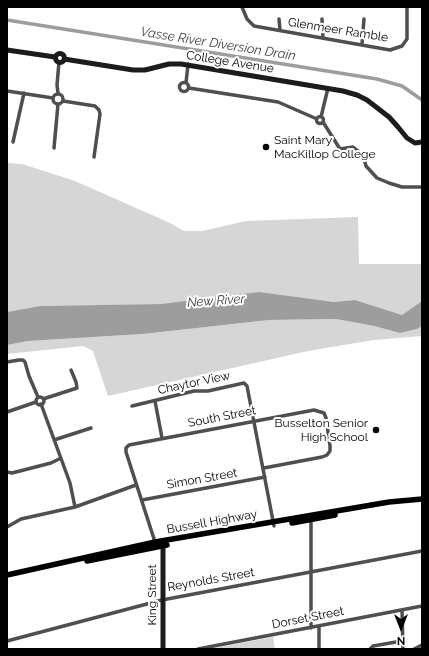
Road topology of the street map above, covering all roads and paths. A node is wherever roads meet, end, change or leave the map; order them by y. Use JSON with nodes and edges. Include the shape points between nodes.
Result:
{"nodes":[{"id":1,"x":242,"y":7,"type":"edge"},
{"id":2,"x":407,"y":7,"type":"edge"},
{"id":3,"x":279,"y":19,"type":"dead end"},
{"id":4,"x":322,"y":19,"type":"dead end"},
{"id":5,"x":364,"y":19,"type":"dead end"},
{"id":6,"x":280,"y":30,"type":"junction"},
{"id":7,"x":323,"y":38,"type":"junction"},
{"id":8,"x":362,"y":44,"type":"junction"},
{"id":9,"x":7,"y":50,"type":"edge"},
{"id":10,"x":64,"y":59,"type":"junction"},
{"id":11,"x":57,"y":60,"type":"junction"},
{"id":12,"x":188,"y":64,"type":"junction"},
{"id":13,"x":186,"y":82,"type":"junction"},
{"id":14,"x":189,"y":88,"type":"junction"},
{"id":15,"x":328,"y":88,"type":"junction"},
{"id":16,"x":7,"y":91,"type":"edge"},
{"id":17,"x":24,"y":93,"type":"junction"},
{"id":18,"x":58,"y":94,"type":"junction"},
{"id":19,"x":53,"y":98,"type":"junction"},
{"id":20,"x":63,"y":101,"type":"junction"},
{"id":21,"x":58,"y":104,"type":"junction"},
{"id":22,"x":321,"y":117,"type":"junction"},
{"id":23,"x":317,"y":119,"type":"junction"},
{"id":24,"x":323,"y":122,"type":"junction"},
{"id":25,"x":13,"y":142,"type":"dead end"},
{"id":26,"x":422,"y":142,"type":"edge"},
{"id":27,"x":54,"y":148,"type":"dead end"},
{"id":28,"x":94,"y":157,"type":"dead end"},
{"id":29,"x":422,"y":187,"type":"edge"},
{"id":30,"x":7,"y":362,"type":"edge"},
{"id":31,"x":71,"y":370,"type":"dead end"},
{"id":32,"x":43,"y":399,"type":"junction"},
{"id":33,"x":37,"y":400,"type":"junction"},
{"id":34,"x":155,"y":401,"type":"junction"},
{"id":35,"x":41,"y":404,"type":"junction"},
{"id":36,"x":132,"y":406,"type":"dead end"},
{"id":37,"x":7,"y":412,"type":"edge"},
{"id":38,"x":254,"y":421,"type":"junction"},
{"id":39,"x":92,"y":428,"type":"dead end"},
{"id":40,"x":162,"y":438,"type":"junction"},
{"id":41,"x":54,"y":440,"type":"junction"},
{"id":42,"x":61,"y":458,"type":"junction"},
{"id":43,"x":264,"y":468,"type":"junction"},
{"id":44,"x":7,"y":472,"type":"edge"},
{"id":45,"x":265,"y":477,"type":"junction"},
{"id":46,"x":136,"y":485,"type":"junction"},
{"id":47,"x":422,"y":499,"type":"edge"},
{"id":48,"x":142,"y":500,"type":"junction"},
{"id":49,"x":422,"y":503,"type":"edge"},
{"id":50,"x":75,"y":507,"type":"junction"},
{"id":51,"x":311,"y":517,"type":"junction"},
{"id":52,"x":274,"y":524,"type":"junction"},
{"id":53,"x":7,"y":527,"type":"edge"},
{"id":54,"x":159,"y":544,"type":"junction"},
{"id":55,"x":422,"y":551,"type":"edge"},
{"id":56,"x":310,"y":572,"type":"junction"},
{"id":57,"x":7,"y":575,"type":"edge"},
{"id":58,"x":7,"y":578,"type":"edge"},
{"id":59,"x":162,"y":600,"type":"junction"},
{"id":60,"x":422,"y":606,"type":"edge"},
{"id":61,"x":402,"y":610,"type":"junction"},
{"id":62,"x":319,"y":626,"type":"junction"},
{"id":63,"x":311,"y":628,"type":"junction"},
{"id":64,"x":402,"y":641,"type":"junction"},
{"id":65,"x":7,"y":642,"type":"edge"},
{"id":66,"x":422,"y":645,"type":"edge"},
{"id":67,"x":162,"y":649,"type":"edge"},
{"id":68,"x":198,"y":649,"type":"edge"},
{"id":69,"x":319,"y":649,"type":"edge"},
{"id":70,"x":370,"y":649,"type":"edge"},
{"id":71,"x":403,"y":649,"type":"edge"},
{"id":72,"x":414,"y":649,"type":"edge"}],
"edges":[{"from":1,"to":6,"type":"street","name":"Glenmeer Ramble","via":[[247,19],[254,26]]},
{"from":2,"to":8,"type":"street","name":"Glenmeer Ramble","via":[[407,39],[402,46],[390,50]]},
{"from":3,"to":6,"type":"street"},
{"from":4,"to":7,"type":"street"},
{"from":5,"to":8,"type":"street"},
{"from":6,"to":7,"type":"street","name":"Glenmeer Ramble"},
{"from":7,"to":8,"type":"street","name":"Glenmeer Ramble"},
{"from":9,"to":11,"type":"street"},
{"from":10,"to":11,"type":"street","via":[[62,62]]},
{"from":10,"to":11,"type":"street","via":[[61,53],[57,54]]},
{"from":10,"to":12,"type":"street","name":"College Avenue","via":[[133,70],[169,64]]},
{"from":11,"to":18,"type":"street"},
{"from":12,"to":13,"type":"street"},
{"from":12,"to":15,"type":"street","name":"College Avenue"},
{"from":13,"to":14,"type":"street"},
{"from":13,"to":14,"type":"street","via":[[181,84],[180,88],[184,92]]},
{"from":14,"to":23,"type":"street","via":[[278,102]]},
{"from":15,"to":22,"type":"street"},
{"from":15,"to":26,"type":"street","name":"College Avenue","via":[[367,100],[389,117],[406,138],[415,143]]},
{"from":16,"to":17,"type":"street"},
{"from":17,"to":19,"type":"street"},
{"from":17,"to":25,"type":"street"},
{"from":18,"to":19,"type":"street"},
{"from":18,"to":20,"type":"street","via":[[62,95]]},
{"from":19,"to":21,"type":"street"},
{"from":20,"to":21,"type":"street"},
{"from":20,"to":28,"type":"street","via":[[95,106],[99,110]]},
{"from":21,"to":27,"type":"street"},
{"from":22,"to":23,"type":"street"},
{"from":22,"to":24,"type":"street","via":[[324,119]]},
{"from":23,"to":24,"type":"street","via":[[319,123]]},
{"from":24,"to":29,"type":"street","via":[[340,150],[353,147],[363,155],[366,166],[377,178],[402,187]]},
{"from":30,"to":33,"type":"street","via":[[25,362]]},
{"from":31,"to":32,"type":"street","via":[[77,388]]},
{"from":32,"to":33,"type":"street","via":[[40,397]]},
{"from":32,"to":35,"type":"street"},
{"from":33,"to":35,"type":"street","via":[[38,404]]},
{"from":33,"to":37,"type":"street"},
{"from":34,"to":36,"type":"street","name":"Chaytor View"},
{"from":34,"to":38,"type":"street","name":"Chaytor View","via":[[194,391],[208,391],[244,383],[247,386]]},
{"from":34,"to":40,"type":"street"},
{"from":35,"to":41,"type":"street"},
{"from":38,"to":40,"type":"street","name":"South Street"},
{"from":38,"to":43,"type":"street"},
{"from":38,"to":43,"type":"street","name":"South Street","via":[[314,410],[324,413],[326,418],[330,446],[327,455]]},
{"from":39,"to":41,"type":"street"},
{"from":40,"to":46,"type":"street","name":"South Street","via":[[129,445],[126,448]]},
{"from":41,"to":42,"type":"street"},
{"from":42,"to":44,"type":"street","via":[[51,463]]},
{"from":42,"to":50,"type":"street"},
{"from":43,"to":45,"type":"street"},
{"from":45,"to":48,"type":"street","name":"Simon Street"},
{"from":45,"to":52,"type":"street"},
{"from":46,"to":48,"type":"street"},
{"from":46,"to":50,"type":"street"},
{"from":47,"to":51,"type":"main road","name":"Bussell Highway","via":[[388,502]]},
{"from":48,"to":54,"type":"street"},
{"from":49,"to":51,"type":"main road","name":"Bussell Highway"},
{"from":50,"to":53,"type":"street","via":[[31,516]]},
{"from":51,"to":52,"type":"main road","name":"Bussell Highway"},
{"from":51,"to":56,"type":"street"},
{"from":52,"to":54,"type":"main road","name":"Bussell Highway"},
{"from":54,"to":57,"type":"main road","name":"Bussell Highway"},
{"from":54,"to":58,"type":"main road","name":"Bussell Highway"},
{"from":54,"to":59,"type":"street","name":"King Street"},
{"from":55,"to":56,"type":"street","name":"Reynolds Street"},
{"from":56,"to":59,"type":"street","name":"Reynolds Street"},
{"from":56,"to":63,"type":"street"},
{"from":59,"to":65,"type":"street","name":"Reynolds Street"},
{"from":59,"to":67,"type":"street","name":"King Street"},
{"from":60,"to":61,"type":"street","name":"Dorset Street"},
{"from":61,"to":62,"type":"street","name":"Dorset Street"},
{"from":61,"to":64,"type":"street"},
{"from":62,"to":63,"type":"street","name":"Dorset Street"},
{"from":62,"to":69,"type":"street"},
{"from":63,"to":68,"type":"street","name":"Dorset Street"},
{"from":64,"to":70,"type":"street","via":[[373,646]]},
{"from":64,"to":71,"type":"street"},
{"from":66,"to":72,"type":"street"}]}
